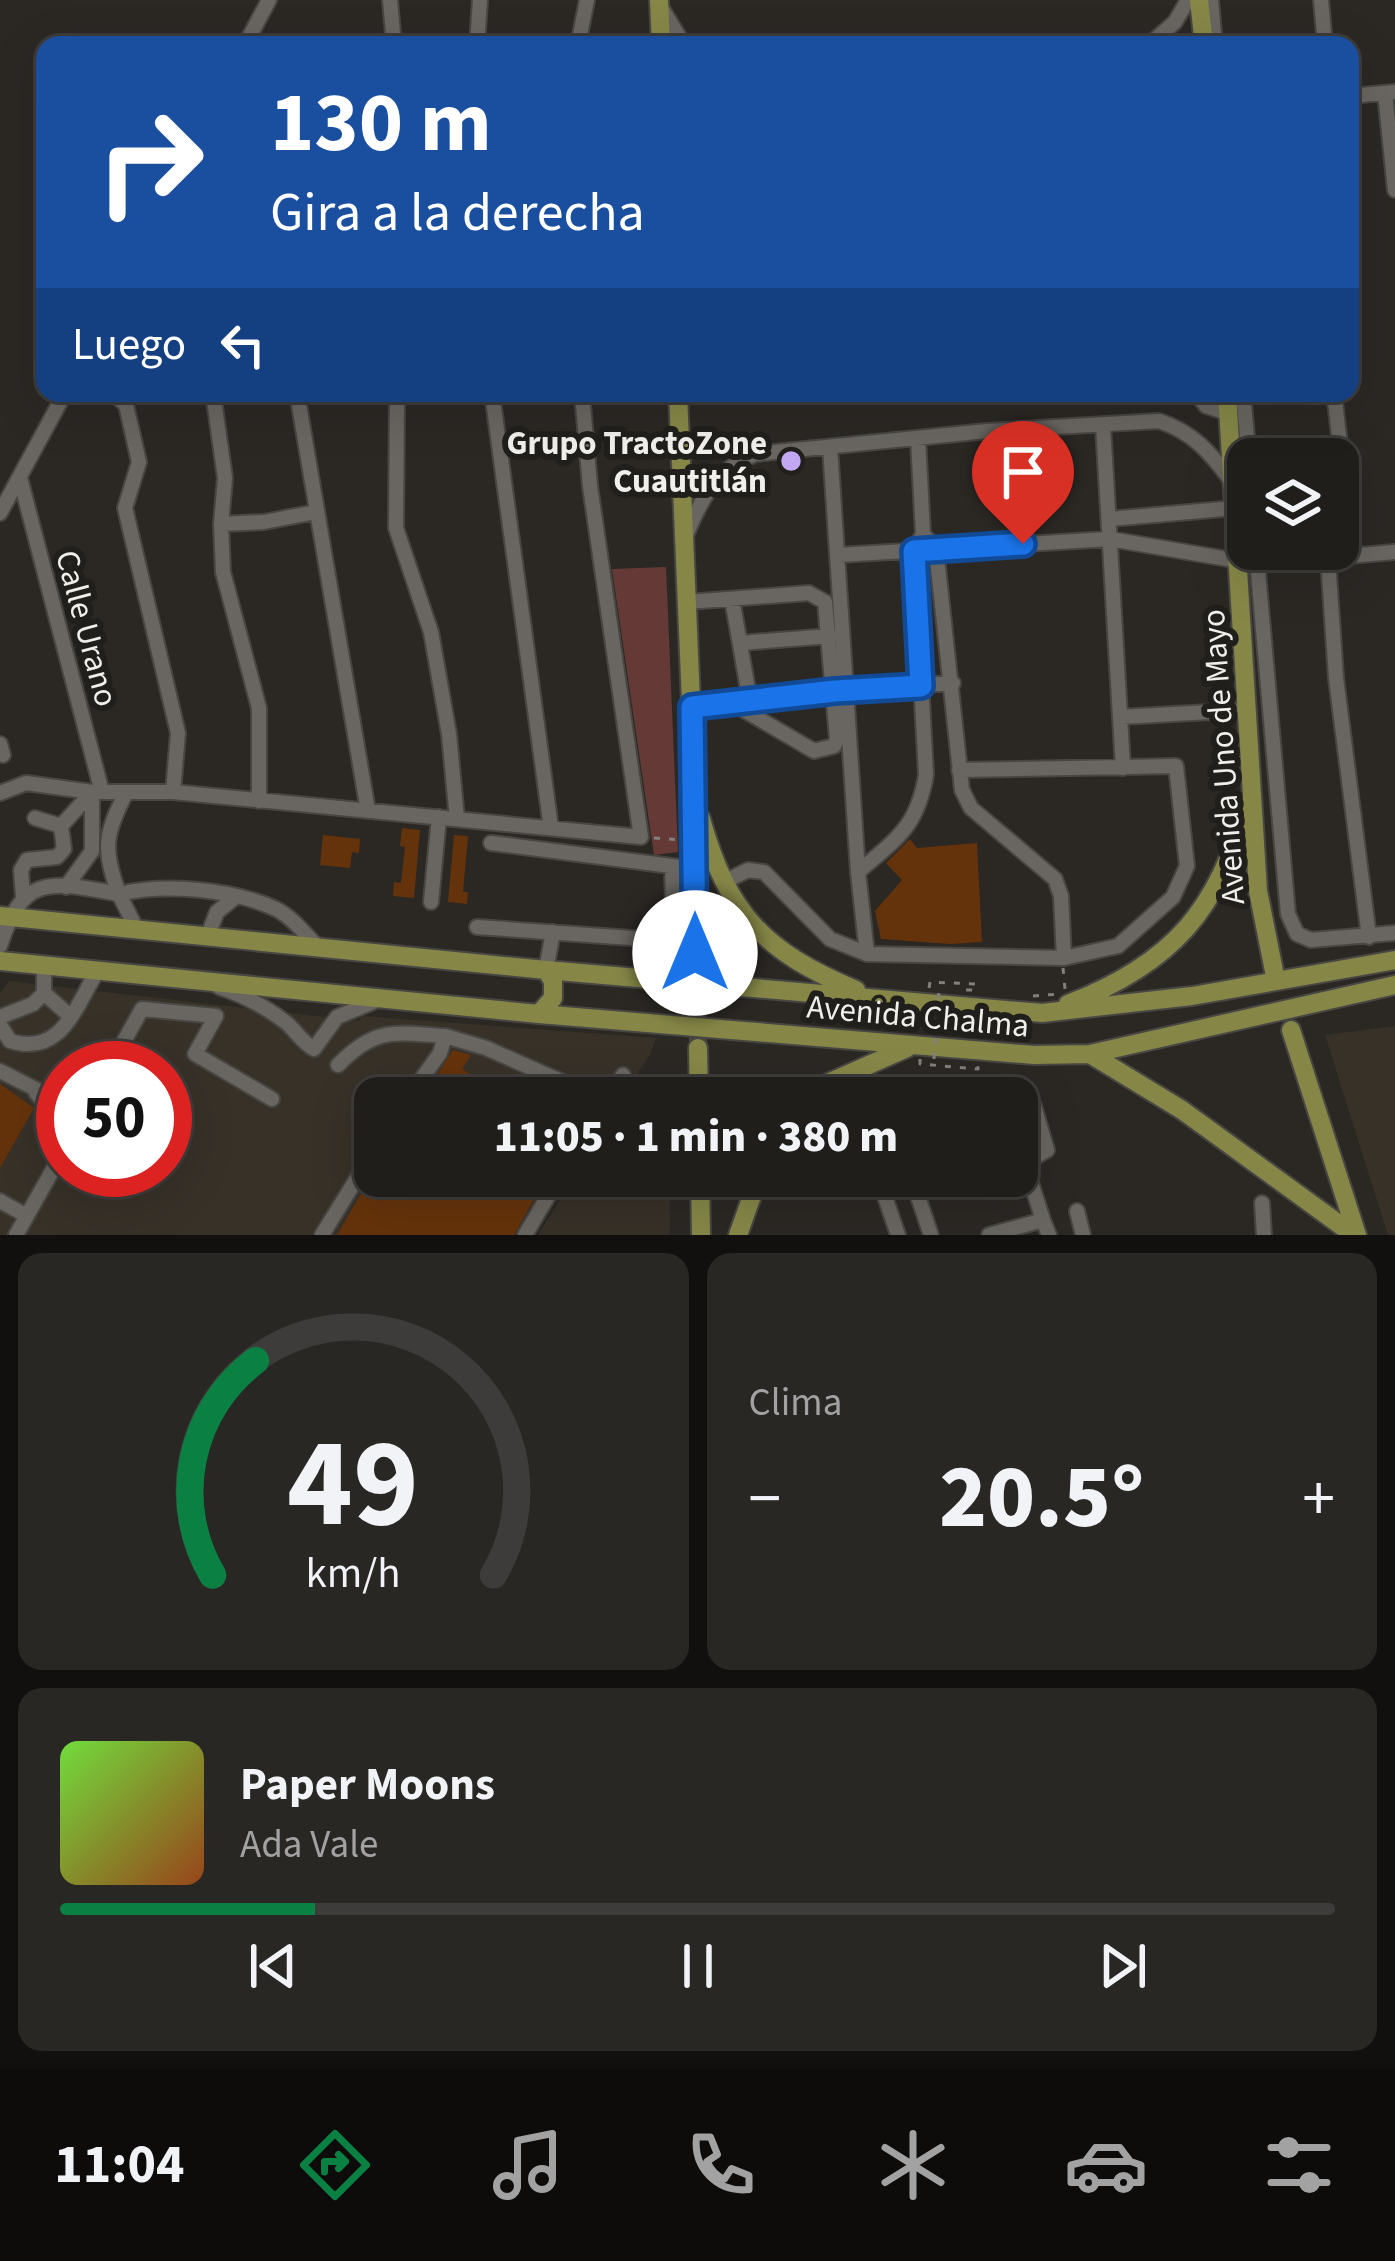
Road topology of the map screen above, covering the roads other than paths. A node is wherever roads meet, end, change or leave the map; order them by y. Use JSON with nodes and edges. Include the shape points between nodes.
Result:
{"nodes":[{"id":1,"x":269,"y":0,"type":"edge"},
{"id":2,"x":390,"y":0,"type":"edge"},
{"id":3,"x":479,"y":0,"type":"edge"},
{"id":4,"x":586,"y":0,"type":"edge"},
{"id":5,"x":659,"y":0,"type":"edge"},
{"id":6,"x":1187,"y":0,"type":"edge"},
{"id":7,"x":1199,"y":0,"type":"edge"},
{"id":8,"x":1210,"y":0,"type":"edge"},
{"id":9,"x":1322,"y":0,"type":"edge"},
{"id":10,"x":250,"y":36,"type":"edge"},
{"id":11,"x":393,"y":36,"type":"edge"},
{"id":12,"x":477,"y":36,"type":"edge"},
{"id":13,"x":580,"y":36,"type":"edge"},
{"id":14,"x":661,"y":36,"type":"edge"},
{"id":15,"x":677,"y":36,"type":"edge"},
{"id":16,"x":1159,"y":36,"type":"edge"},
{"id":17,"x":1203,"y":36,"type":"edge"},
{"id":18,"x":1214,"y":36,"type":"edge"},
{"id":19,"x":1324,"y":36,"type":"edge"},
{"id":20,"x":1390,"y":93,"type":"edge"},
{"id":21,"x":1359,"y":95,"type":"edge"},
{"id":22,"x":1395,"y":190,"type":"edge"},
{"id":23,"x":60,"y":402,"type":"edge"},
{"id":24,"x":123,"y":402,"type":"edge"},
{"id":25,"x":214,"y":402,"type":"edge"},
{"id":26,"x":298,"y":402,"type":"edge"},
{"id":27,"x":397,"y":402,"type":"edge"},
{"id":28,"x":493,"y":402,"type":"edge"},
{"id":29,"x":583,"y":402,"type":"edge"},
{"id":30,"x":678,"y":402,"type":"edge"},
{"id":31,"x":1245,"y":402,"type":"edge"},
{"id":32,"x":1335,"y":402,"type":"edge"},
{"id":33,"x":1228,"y":403,"type":"edge"},
{"id":34,"x":1103,"y":424,"type":"junction"},
{"id":35,"x":918,"y":438,"type":"junction"},
{"id":36,"x":1230,"y":438,"type":"edge"},
{"id":37,"x":1247,"y":438,"type":"edge"},
{"id":38,"x":1339,"y":438,"type":"edge"},
{"id":39,"x":830,"y":447,"type":"junction"},
{"id":40,"x":1227,"y":476,"type":"edge"},
{"id":41,"x":20,"y":478,"type":"junction"},
{"id":42,"x":1227,"y":509,"type":"edge"},
{"id":43,"x":316,"y":512,"type":"junction"},
{"id":44,"x":0,"y":513,"type":"edge"},
{"id":45,"x":1109,"y":519,"type":"junction"},
{"id":46,"x":221,"y":524,"type":"junction"},
{"id":47,"x":922,"y":534,"type":"junction"},
{"id":48,"x":685,"y":537,"type":"junction"},
{"id":49,"x":1110,"y":539,"type":"junction"},
{"id":50,"x":936,"y":550,"type":"junction"},
{"id":51,"x":914,"y":551,"type":"junction"},
{"id":52,"x":1395,"y":552,"type":"edge"},
{"id":53,"x":1227,"y":554,"type":"edge"},
{"id":54,"x":838,"y":555,"type":"junction"},
{"id":55,"x":1359,"y":555,"type":"edge"},
{"id":56,"x":1251,"y":570,"type":"edge"},
{"id":57,"x":1252,"y":570,"type":"edge"},
{"id":58,"x":1329,"y":570,"type":"edge"},
{"id":59,"x":731,"y":599,"type":"junction"},
{"id":60,"x":687,"y":602,"type":"junction"},
{"id":61,"x":830,"y":636,"type":"junction"},
{"id":62,"x":740,"y":644,"type":"junction"},
{"id":63,"x":953,"y":683,"type":"junction"},
{"id":64,"x":921,"y":686,"type":"junction"},
{"id":65,"x":841,"y":690,"type":"junction"},
{"id":66,"x":750,"y":701,"type":"junction"},
{"id":67,"x":733,"y":703,"type":"junction"},
{"id":68,"x":692,"y":707,"type":"junction"},
{"id":69,"x":1246,"y":710,"type":"junction"},
{"id":70,"x":1120,"y":717,"type":"junction"},
{"id":71,"x":1123,"y":768,"type":"junction"},
{"id":72,"x":959,"y":770,"type":"junction"},
{"id":73,"x":1251,"y":785,"type":"junction"},
{"id":74,"x":97,"y":792,"type":"junction"},
{"id":75,"x":0,"y":793,"type":"edge"},
{"id":76,"x":126,"y":793,"type":"junction"},
{"id":77,"x":173,"y":793,"type":"junction"},
{"id":78,"x":695,"y":797,"type":"junction"},
{"id":79,"x":259,"y":801,"type":"junction"},
{"id":80,"x":368,"y":811,"type":"junction"},
{"id":81,"x":35,"y":818,"type":"dead end"},
{"id":82,"x":439,"y":818,"type":"junction"},
{"id":83,"x":457,"y":819,"type":"junction"},
{"id":84,"x":61,"y":826,"type":"junction"},
{"id":85,"x":551,"y":828,"type":"junction"},
{"id":86,"x":490,"y":843,"type":"dead end"},
{"id":87,"x":672,"y":867,"type":"junction"},
{"id":88,"x":695,"y":869,"type":"junction"},
{"id":89,"x":858,"y":872,"type":"junction"},
{"id":90,"x":724,"y":882,"type":"junction"},
{"id":91,"x":66,"y":887,"type":"junction"},
{"id":92,"x":119,"y":894,"type":"junction"},
{"id":93,"x":23,"y":896,"type":"junction"},
{"id":94,"x":234,"y":898,"type":"junction"},
{"id":95,"x":431,"y":902,"type":"dead end"},
{"id":96,"x":4,"y":916,"type":"edge"},
{"id":97,"x":477,"y":927,"type":"dead end"},
{"id":98,"x":136,"y":928,"type":"junction"},
{"id":99,"x":553,"y":932,"type":"junction"},
{"id":100,"x":1395,"y":933,"type":"edge"},
{"id":101,"x":208,"y":935,"type":"junction"},
{"id":102,"x":1369,"y":937,"type":"junction"},
{"id":103,"x":674,"y":941,"type":"junction"},
{"id":104,"x":0,"y":946,"type":"edge"},
{"id":105,"x":317,"y":946,"type":"junction"},
{"id":106,"x":696,"y":949,"type":"joint"},
{"id":107,"x":867,"y":954,"type":"junction"},
{"id":108,"x":1064,"y":958,"type":"junction"},
{"id":109,"x":1395,"y":960,"type":"edge"},
{"id":110,"x":0,"y":961,"type":"edge"},
{"id":111,"x":44,"y":965,"type":"junction"},
{"id":112,"x":98,"y":970,"type":"junction"},
{"id":113,"x":546,"y":970,"type":"junction"},
{"id":114,"x":1274,"y":971,"type":"dead end"},
{"id":115,"x":191,"y":978,"type":"junction"},
{"id":116,"x":1395,"y":985,"type":"edge"},
{"id":117,"x":44,"y":993,"type":"junction"},
{"id":118,"x":872,"y":997,"type":"junction"},
{"id":119,"x":389,"y":1000,"type":"junction"},
{"id":120,"x":1042,"y":1012,"type":"junction"},
{"id":121,"x":539,"y":1014,"type":"junction"},
{"id":122,"x":70,"y":1016,"type":"junction"},
{"id":123,"x":0,"y":1021,"type":"edge"},
{"id":124,"x":1291,"y":1030,"type":"dead end"},
{"id":125,"x":445,"y":1036,"type":"junction"},
{"id":126,"x":124,"y":1041,"type":"edge"},
{"id":127,"x":914,"y":1046,"type":"junction"},
{"id":128,"x":698,"y":1048,"type":"tunnel mouth"},
{"id":129,"x":1090,"y":1054,"type":"junction"},
{"id":130,"x":338,"y":1065,"type":"dead end"},
{"id":131,"x":0,"y":1070,"type":"edge"},
{"id":132,"x":423,"y":1077,"type":"edge"},
{"id":133,"x":554,"y":1077,"type":"edge"},
{"id":134,"x":699,"y":1077,"type":"edge"},
{"id":135,"x":839,"y":1077,"type":"edge"},
{"id":136,"x":36,"y":1093,"type":"edge"},
{"id":137,"x":272,"y":1099,"type":"dead end"},
{"id":138,"x":1038,"y":1120,"type":"edge"},
{"id":139,"x":1038,"y":1155,"type":"edge"},
{"id":140,"x":354,"y":1183,"type":"edge"},
{"id":141,"x":38,"y":1197,"type":"edge"},
{"id":142,"x":548,"y":1197,"type":"edge"},
{"id":143,"x":700,"y":1197,"type":"edge"},
{"id":144,"x":752,"y":1197,"type":"edge"},
{"id":145,"x":885,"y":1197,"type":"edge"},
{"id":146,"x":918,"y":1197,"type":"edge"},
{"id":147,"x":1036,"y":1197,"type":"edge"},
{"id":148,"x":0,"y":1201,"type":"edge"},
{"id":149,"x":1262,"y":1203,"type":"dead end"},
{"id":150,"x":1077,"y":1211,"type":"dead end"},
{"id":151,"x":27,"y":1216,"type":"junction"},
{"id":152,"x":1043,"y":1220,"type":"junction"},
{"id":153,"x":1019,"y":1231,"type":"edge"},
{"id":154,"x":16,"y":1235,"type":"edge"},
{"id":155,"x":322,"y":1235,"type":"edge"},
{"id":156,"x":525,"y":1235,"type":"edge"},
{"id":157,"x":701,"y":1235,"type":"edge"},
{"id":158,"x":738,"y":1235,"type":"edge"},
{"id":159,"x":898,"y":1235,"type":"edge"},
{"id":160,"x":931,"y":1235,"type":"edge"},
{"id":161,"x":989,"y":1235,"type":"edge"},
{"id":162,"x":1049,"y":1235,"type":"edge"},
{"id":163,"x":1083,"y":1235,"type":"edge"},
{"id":164,"x":1264,"y":1235,"type":"edge"},
{"id":165,"x":1356,"y":1235,"type":"edge"}],
"edges":[{"from":1,"to":10,"type":"street"},
{"from":2,"to":11,"type":"street"},
{"from":3,"to":12,"type":"street"},
{"from":4,"to":13,"type":"street"},
{"from":5,"to":14,"type":"main road"},
{"from":5,"to":15,"type":"street"},
{"from":6,"to":16,"type":"street"},
{"from":7,"to":17,"type":"main road"},
{"from":8,"to":18,"type":"street"},
{"from":9,"to":19,"type":"street"},
{"from":20,"to":21,"type":"street"},
{"from":20,"to":22,"type":"street"},
{"from":23,"to":41,"type":"street"},
{"from":24,"to":77,"type":"street","via":[[139,462],[125,508],[178,733]]},
{"from":25,"to":46,"type":"street","via":[[225,478]]},
{"from":26,"to":43,"type":"street"},
{"from":27,"to":83,"type":"street","via":[[396,528],[431,632]]},
{"from":28,"to":85,"type":"street"},
{"from":29,"to":85,"type":"street","via":[[640,837]]},
{"from":30,"to":48,"type":"main road"},
{"from":31,"to":37,"type":"street"},
{"from":32,"to":38,"type":"street"},
{"from":33,"to":36,"type":"main road","name":"Avenida Uno de Mayo"},
{"from":34,"to":35,"type":"street"},
{"from":34,"to":40,"type":"street","via":[[1180,428]]},
{"from":34,"to":45,"type":"street"},
{"from":35,"to":39,"type":"street"},
{"from":35,"to":47,"type":"street"},
{"from":39,"to":48,"type":"street","via":[[755,454],[733,464],[705,492]]},
{"from":39,"to":54,"type":"street"},
{"from":41,"to":44,"type":"street"},
{"from":41,"to":74,"type":"street","name":"Calle Urano"},
{"from":42,"to":45,"type":"street"},
{"from":43,"to":46,"type":"street"},
{"from":43,"to":80,"type":"street"},
{"from":45,"to":49,"type":"street"},
{"from":46,"to":79,"type":"street","via":[[224,572],[259,708]]},
{"from":47,"to":50,"type":"street"},
{"from":47,"to":51,"type":"street"},
{"from":48,"to":60,"type":"main road"},
{"from":49,"to":50,"type":"street"},
{"from":49,"to":53,"type":"street"},
{"from":49,"to":70,"type":"street"},
{"from":50,"to":51,"type":"street"},
{"from":50,"to":63,"type":"street"},
{"from":51,"to":54,"type":"street"},
{"from":51,"to":64,"type":"street"},
{"from":52,"to":55,"type":"street"},
{"from":54,"to":65,"type":"street"},
{"from":56,"to":69,"type":"main road","name":"Avenida Uno de Mayo"},
{"from":57,"to":102,"type":"street","via":[[1288,914],[1297,934],[1311,940]]},
{"from":58,"to":102,"type":"street"},
{"from":59,"to":60,"type":"street"},
{"from":59,"to":61,"type":"street","via":[[808,593],[825,602]]},
{"from":59,"to":62,"type":"street"},
{"from":60,"to":68,"type":"main road"},
{"from":61,"to":62,"type":"street"},
{"from":61,"to":65,"type":"street"},
{"from":62,"to":66,"type":"street"},
{"from":63,"to":64,"type":"street"},
{"from":63,"to":72,"type":"street"},
{"from":64,"to":65,"type":"street"},
{"from":64,"to":89,"type":"street","via":[[920,810]]},
{"from":65,"to":66,"type":"street"},
{"from":65,"to":67,"type":"street","via":[[838,739],[827,750],[797,745]]},
{"from":65,"to":89,"type":"street"},
{"from":66,"to":67,"type":"street"},
{"from":67,"to":68,"type":"street"},
{"from":68,"to":78,"type":"main road"},
{"from":69,"to":70,"type":"street"},
{"from":69,"to":73,"type":"main road","name":"Avenida Uno de Mayo"},
{"from":70,"to":71,"type":"street"},
{"from":71,"to":72,"type":"street"},
{"from":71,"to":108,"type":"street","via":[[1179,770],[1187,866],[1173,897],[1118,946]]},
{"from":72,"to":108,"type":"street","via":[[971,808],[1055,879]]},
{"from":73,"to":114,"type":"main road","name":"Avenida Uno de Mayo","via":[[1258,891]]},
{"from":73,"to":120,"type":"main road","via":[[1223,869],[1179,940],[1119,980]]},
{"from":74,"to":75,"type":"street","via":[[26,783]]},
{"from":74,"to":76,"type":"street"},
{"from":74,"to":84,"type":"street"},
{"from":74,"to":91,"type":"street","name":"Calle Urano","via":[[92,851]]},
{"from":76,"to":77,"type":"street"},
{"from":76,"to":92,"type":"street","via":[[106,854]]},
{"from":77,"to":79,"type":"street"},
{"from":78,"to":88,"type":"main road"},
{"from":78,"to":90,"type":"main road"},
{"from":79,"to":80,"type":"street"},
{"from":80,"to":82,"type":"street"},
{"from":81,"to":84,"type":"street"},
{"from":82,"to":83,"type":"street"},
{"from":82,"to":95,"type":"street"},
{"from":83,"to":85,"type":"street"},
{"from":84,"to":93,"type":"street","via":[[57,857],[27,860],[21,870]]},
{"from":86,"to":87,"type":"street"},
{"from":87,"to":88,"type":"street"},
{"from":87,"to":103,"type":"street"},
{"from":88,"to":106,"type":"main road"},
{"from":89,"to":107,"type":"street"},
{"from":90,"to":107,"type":"street","via":[[748,869],[764,872],[830,939]]},
{"from":90,"to":118,"type":"main road","via":[[765,940]]},
{"from":91,"to":92,"type":"street"},
{"from":91,"to":93,"type":"street"},
{"from":92,"to":94,"type":"street","via":[[162,888]]},
{"from":92,"to":98,"type":"street"},
{"from":93,"to":96,"type":"street"},
{"from":94,"to":101,"type":"street","via":[[217,911]]},
{"from":94,"to":105,"type":"street","via":[[278,910]]},
{"from":96,"to":98,"type":"main road","name":"Avenida Chalma"},
{"from":96,"to":104,"type":"street"},
{"from":97,"to":99,"type":"street"},
{"from":98,"to":101,"type":"main road","name":"Avenida Chalma"},
{"from":99,"to":103,"type":"street"},
{"from":99,"to":113,"type":"street"},
{"from":100,"to":102,"type":"street"},
{"from":101,"to":105,"type":"main road","name":"Avenida Chalma"},
{"from":103,"to":106,"type":"street"},
{"from":105,"to":113,"type":"main road","name":"Avenida Chalma"},
{"from":107,"to":108,"type":"street"},
{"from":109,"to":120,"type":"main road","name":"Avenida Chalma","via":[[1192,996]]},
{"from":110,"to":111,"type":"main road","name":"Avenida Chalma"},
{"from":111,"to":112,"type":"main road","name":"Avenida Chalma"},
{"from":111,"to":117,"type":"street"},
{"from":112,"to":115,"type":"main road","name":"Avenida Chalma"},
{"from":112,"to":122,"type":"street"},
{"from":113,"to":118,"type":"main road","name":"Avenida Chalma"},
{"from":113,"to":121,"type":"main road","via":[[553,998]]},
{"from":115,"to":119,"type":"main road","name":"Avenida Chalma"},
{"from":115,"to":119,"type":"street","via":[[259,1004],[310,1047],[346,1011]]},
{"from":116,"to":129,"type":"main road","name":"Avenida Chalma"},
{"from":117,"to":122,"type":"street"},
{"from":117,"to":123,"type":"street"},
{"from":118,"to":120,"type":"main road","name":"Avenida Chalma"},
{"from":119,"to":121,"type":"main road","name":"Avenida Chalma"},
{"from":121,"to":127,"type":"main road","name":"Avenida Chalma"},
{"from":122,"to":123,"type":"street","via":[[45,1045],[10,1041]]},
{"from":124,"to":165,"type":"main road"},
{"from":125,"to":130,"type":"street","via":[[377,1034]]},
{"from":125,"to":132,"type":"street"},
{"from":125,"to":133,"type":"street"},
{"from":126,"to":137,"type":"street","via":[[142,1009],[217,1016],[195,1054]]},
{"from":127,"to":129,"type":"main road","name":"Avenida Chalma"},
{"from":127,"to":135,"type":"main road"},
{"from":128,"to":134,"type":"main road"},
{"from":129,"to":165,"type":"main road"},
{"from":131,"to":136,"type":"street"},
{"from":138,"to":139,"type":"street","via":[[1047,1150]]},
{"from":140,"to":155,"type":"street"},
{"from":141,"to":151,"type":"street"},
{"from":142,"to":156,"type":"street"},
{"from":143,"to":157,"type":"main road"},
{"from":144,"to":158,"type":"main road"},
{"from":145,"to":159,"type":"street"},
{"from":146,"to":160,"type":"street"},
{"from":147,"to":152,"type":"street"},
{"from":148,"to":151,"type":"street"},
{"from":149,"to":164,"type":"street"},
{"from":150,"to":163,"type":"street"},
{"from":151,"to":154,"type":"street"},
{"from":152,"to":153,"type":"street"},
{"from":152,"to":162,"type":"street"},
{"from":153,"to":161,"type":"street"}]}
